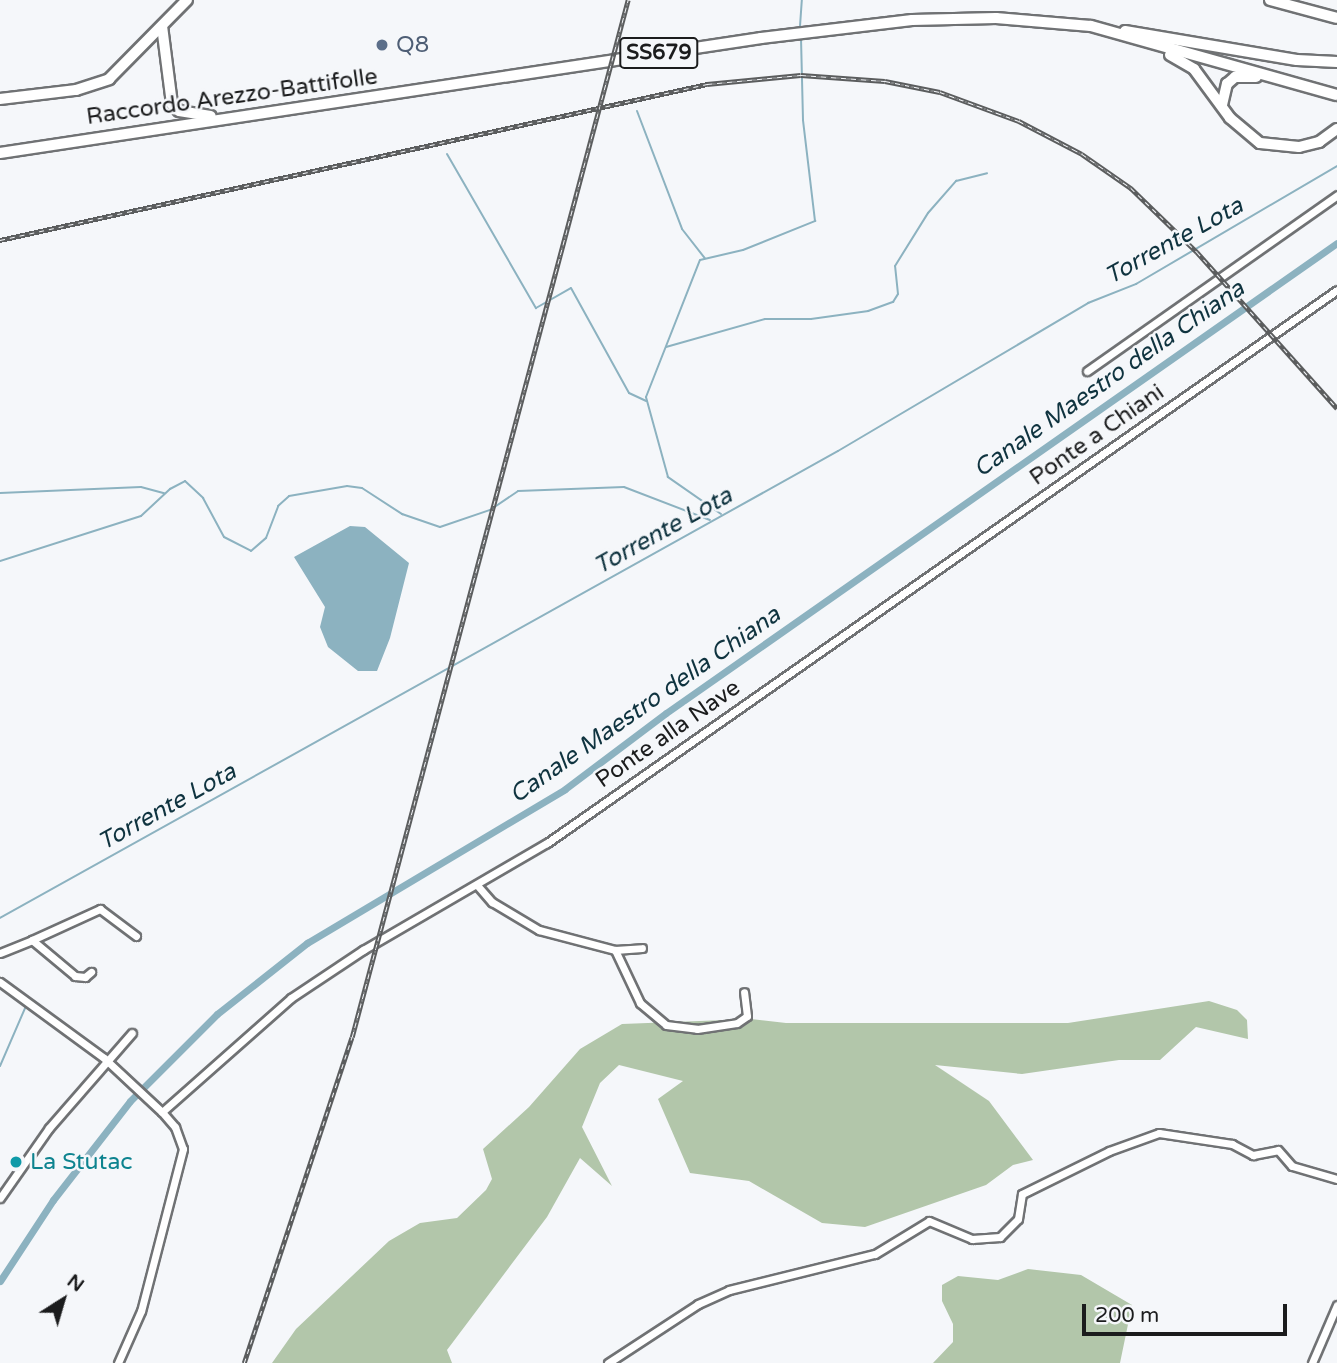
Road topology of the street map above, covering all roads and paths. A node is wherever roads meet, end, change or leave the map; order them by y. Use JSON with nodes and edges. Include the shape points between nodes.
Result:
{"nodes":[{"id":1,"x":187,"y":0,"type":"edge"},
{"id":2,"x":1270,"y":0,"type":"edge"},
{"id":3,"x":1334,"y":19,"type":"edge"},
{"id":4,"x":162,"y":26,"type":"junction"},
{"id":5,"x":1091,"y":26,"type":"junction"},
{"id":6,"x":1153,"y":46,"type":"junction"},
{"id":7,"x":1337,"y":62,"type":"edge"},
{"id":8,"x":1284,"y":80,"type":"junction"},
{"id":9,"x":1337,"y":94,"type":"edge"},
{"id":10,"x":0,"y":99,"type":"edge"},
{"id":11,"x":1222,"y":105,"type":"junction"},
{"id":12,"x":231,"y":118,"type":"junction"},
{"id":13,"x":1337,"y":129,"type":"edge"},
{"id":14,"x":0,"y":153,"type":"edge"},
{"id":15,"x":1337,"y":195,"type":"edge"},
{"id":16,"x":1337,"y":290,"type":"edge"},
{"id":17,"x":1087,"y":371,"type":"dead end"},
{"id":18,"x":879,"y":610,"type":"joint"},
{"id":19,"x":477,"y":885,"type":"junction"},
{"id":20,"x":136,"y":936,"type":"dead end"},
{"id":21,"x":32,"y":940,"type":"junction"},
{"id":22,"x":642,"y":948,"type":"dead end"},
{"id":23,"x":615,"y":950,"type":"junction"},
{"id":24,"x":0,"y":953,"type":"edge"},
{"id":25,"x":91,"y":972,"type":"dead end"},
{"id":26,"x":0,"y":982,"type":"edge"},
{"id":27,"x":744,"y":992,"type":"dead end"},
{"id":28,"x":132,"y":1033,"type":"dead end"},
{"id":29,"x":107,"y":1063,"type":"junction"},
{"id":30,"x":160,"y":1110,"type":"junction"},
{"id":31,"x":1337,"y":1179,"type":"edge"},
{"id":32,"x":0,"y":1198,"type":"edge"},
{"id":33,"x":1337,"y":1305,"type":"edge"},
{"id":34,"x":118,"y":1363,"type":"edge"},
{"id":35,"x":608,"y":1363,"type":"edge"},
{"id":36,"x":1312,"y":1363,"type":"edge"}],
"edges":[{"from":1,"to":4,"type":"main road"},
{"from":2,"to":3,"type":"main road"},
{"from":4,"to":10,"type":"main road","via":[[110,79],[76,90]]},
{"from":4,"to":12,"type":"main road","via":[[172,104],[190,115]]},
{"from":5,"to":6,"type":"main road","name":"Raccordo Arezzo-Battifolle","number":"SS679"},
{"from":5,"to":7,"type":"main road","via":[[1297,60]]},
{"from":5,"to":12,"type":"main road","name":"Raccordo Arezzo-Battifolle","number":"SS679","via":[[996,18],[912,20],[761,38]]},
{"from":6,"to":8,"type":"main road","name":"Raccordo Arezzo-Battifolle","number":"SS679"},
{"from":6,"to":11,"type":"main road","via":[[1194,69]]},
{"from":8,"to":9,"type":"main road","name":"Raccordo Arezzo-Battifolle","number":"SS679"},
{"from":8,"to":11,"type":"main road","via":[[1235,77],[1223,92]]},
{"from":11,"to":13,"type":"main road","via":[[1250,136],[1276,147],[1320,142]]},
{"from":12,"to":14,"type":"main road","name":"Raccordo Arezzo-Battifolle","number":"SS679"},
{"from":15,"to":17,"type":"street"},
{"from":16,"to":18,"type":"street","name":"Ponte a Chiani"},
{"from":18,"to":19,"type":"street","name":"Ponte alla Nave","via":[[547,843]]},
{"from":19,"to":23,"type":"street","via":[[492,902],[539,930]]},
{"from":19,"to":30,"type":"street","name":"Ponte alla Nave","via":[[291,998]]},
{"from":20,"to":21,"type":"street","via":[[100,909]]},
{"from":21,"to":24,"type":"street"},
{"from":21,"to":25,"type":"street","via":[[75,976]]},
{"from":22,"to":23,"type":"street"},
{"from":23,"to":27,"type":"street","via":[[640,1003],[666,1025],[696,1029],[737,1023],[747,1016]]},
{"from":26,"to":29,"type":"street"},
{"from":28,"to":29,"type":"street"},
{"from":29,"to":30,"type":"street"},
{"from":29,"to":32,"type":"street","via":[[49,1128]]},
{"from":30,"to":34,"type":"street","via":[[176,1127],[183,1150],[141,1311]]},
{"from":31,"to":35,"type":"street","via":[[1292,1166],[1278,1150],[1253,1155],[1232,1144],[1159,1133],[1109,1151],[1022,1194],[1018,1219],[1000,1237],[972,1239],[929,1221],[876,1254],[729,1290],[698,1304]]},
{"from":33,"to":36,"type":"street"}]}
